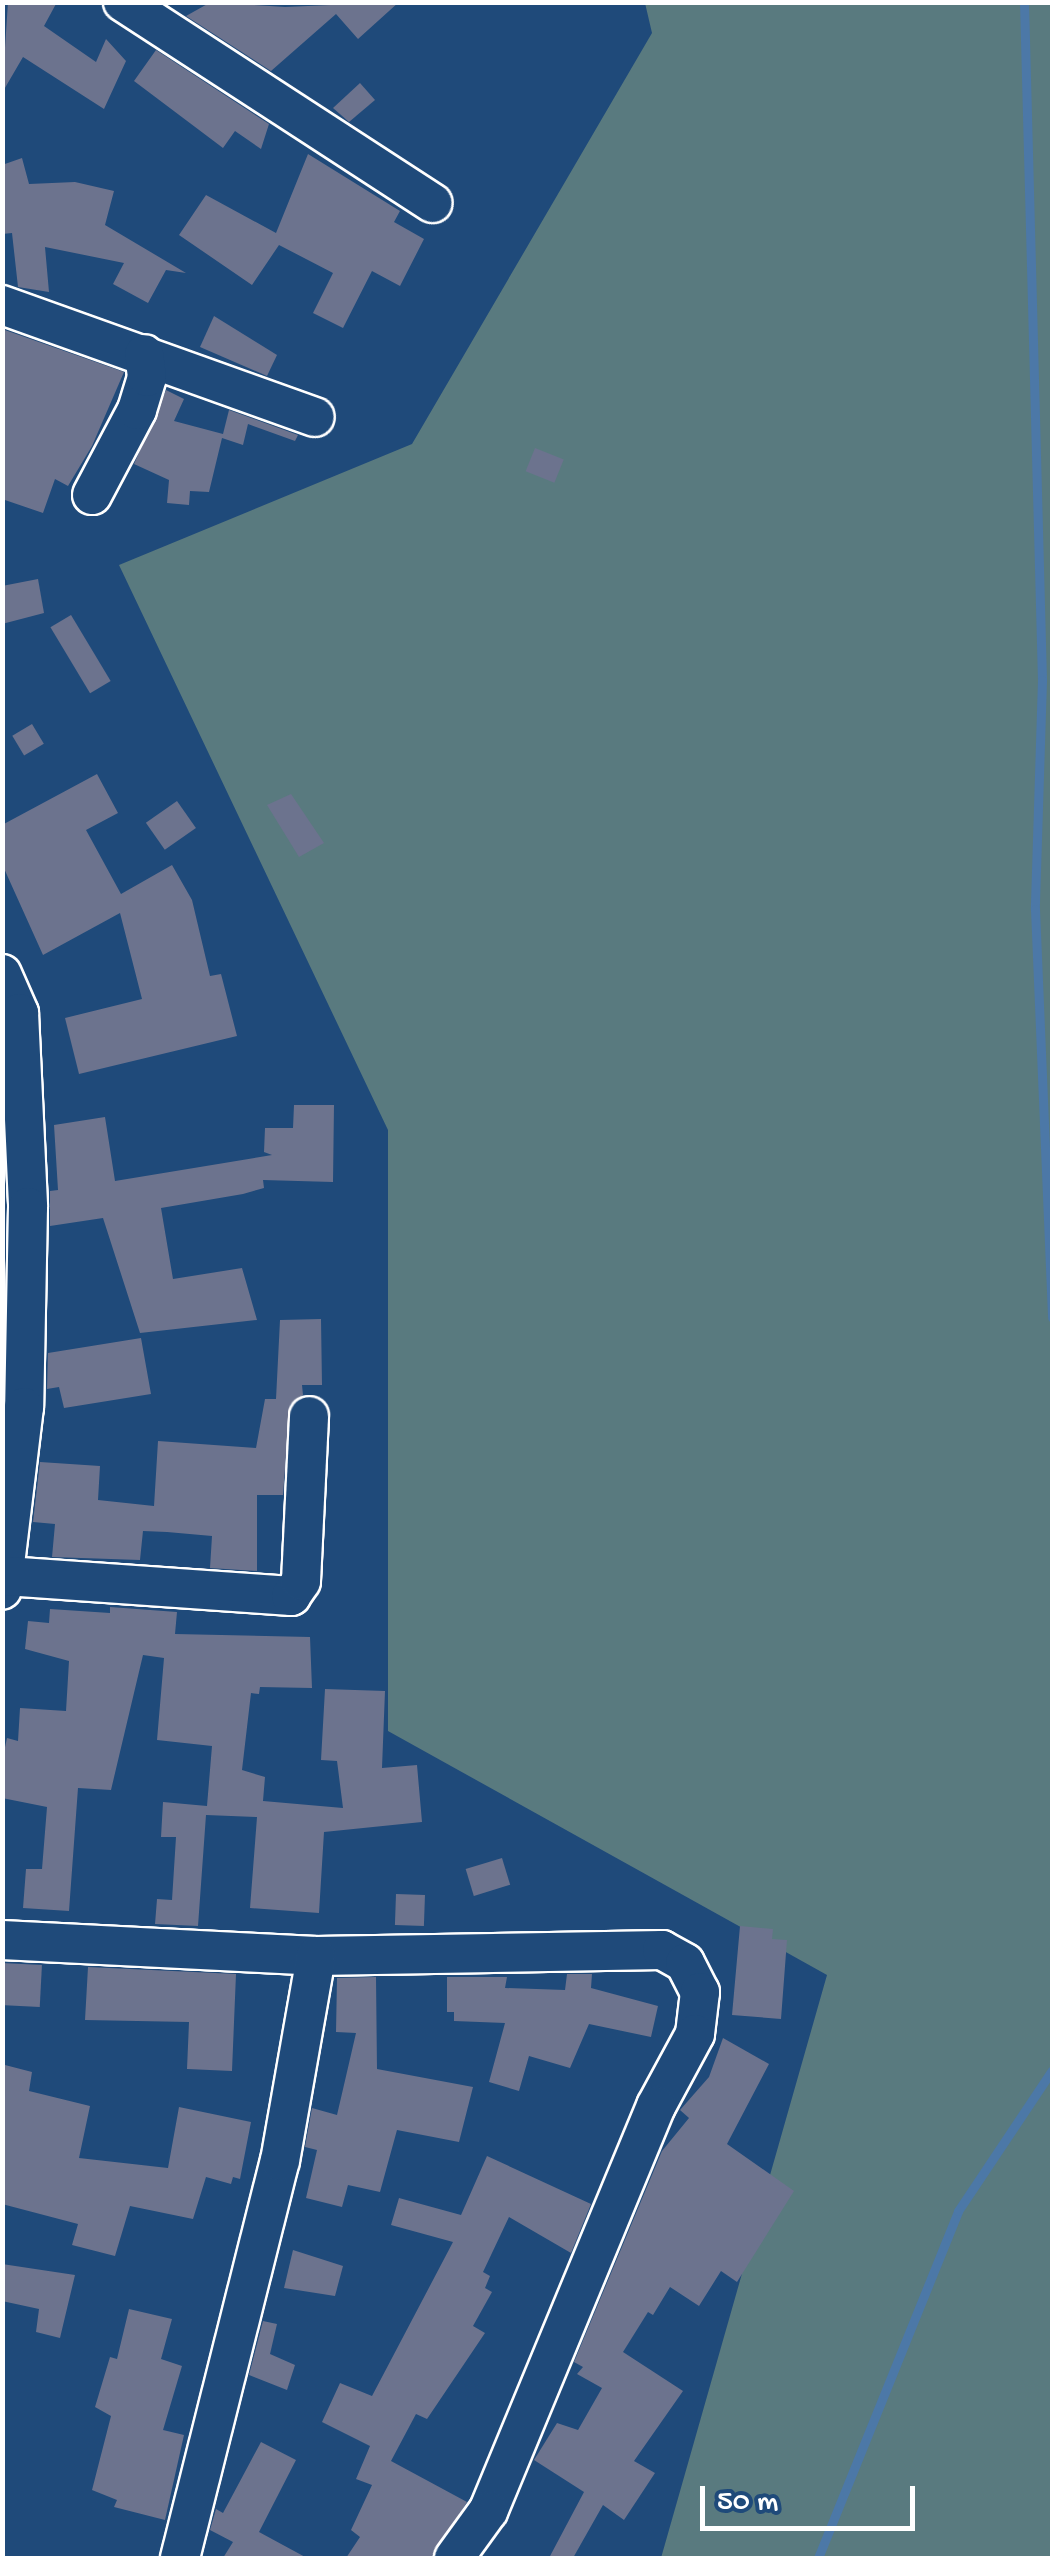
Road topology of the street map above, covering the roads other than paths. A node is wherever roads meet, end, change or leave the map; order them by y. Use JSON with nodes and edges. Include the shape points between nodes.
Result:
{"nodes":[{"id":1,"x":123,"y":2,"type":"edge"},
{"id":2,"x":432,"y":203,"type":"dead end"},
{"id":3,"x":2,"y":305,"type":"edge"},
{"id":4,"x":144,"y":354,"type":"junction"},
{"id":5,"x":315,"y":418,"type":"dead end"},
{"id":6,"x":92,"y":495,"type":"dead end"},
{"id":7,"x":2,"y":974,"type":"edge"},
{"id":8,"x":11,"y":1015,"type":"edge"},
{"id":9,"x":309,"y":1416,"type":"dead end"},
{"id":10,"x":4,"y":1583,"type":"edge"},
{"id":11,"x":2,"y":1940,"type":"edge"},
{"id":12,"x":316,"y":1956,"type":"junction"},
{"id":13,"x":180,"y":2558,"type":"edge"},
{"id":14,"x":454,"y":2558,"type":"edge"}],
"edges":[{"from":1,"to":2,"type":"street"},
{"from":3,"to":4,"type":"street"},
{"from":4,"to":5,"type":"street"},
{"from":4,"to":6,"type":"street","via":[[137,410]]},
{"from":7,"to":8,"type":"street"},
{"from":8,"to":10,"type":"street","via":[[28,1207],[24,1407]]},
{"from":9,"to":10,"type":"street","via":[[301,1581],[291,1596]]},
{"from":11,"to":12,"type":"street"},
{"from":12,"to":13,"type":"street","via":[[280,2162]]},
{"from":12,"to":14,"type":"street","via":[[662,1950],[685,1962],[700,1992],[695,2034],[656,2106],[488,2511]]}]}
